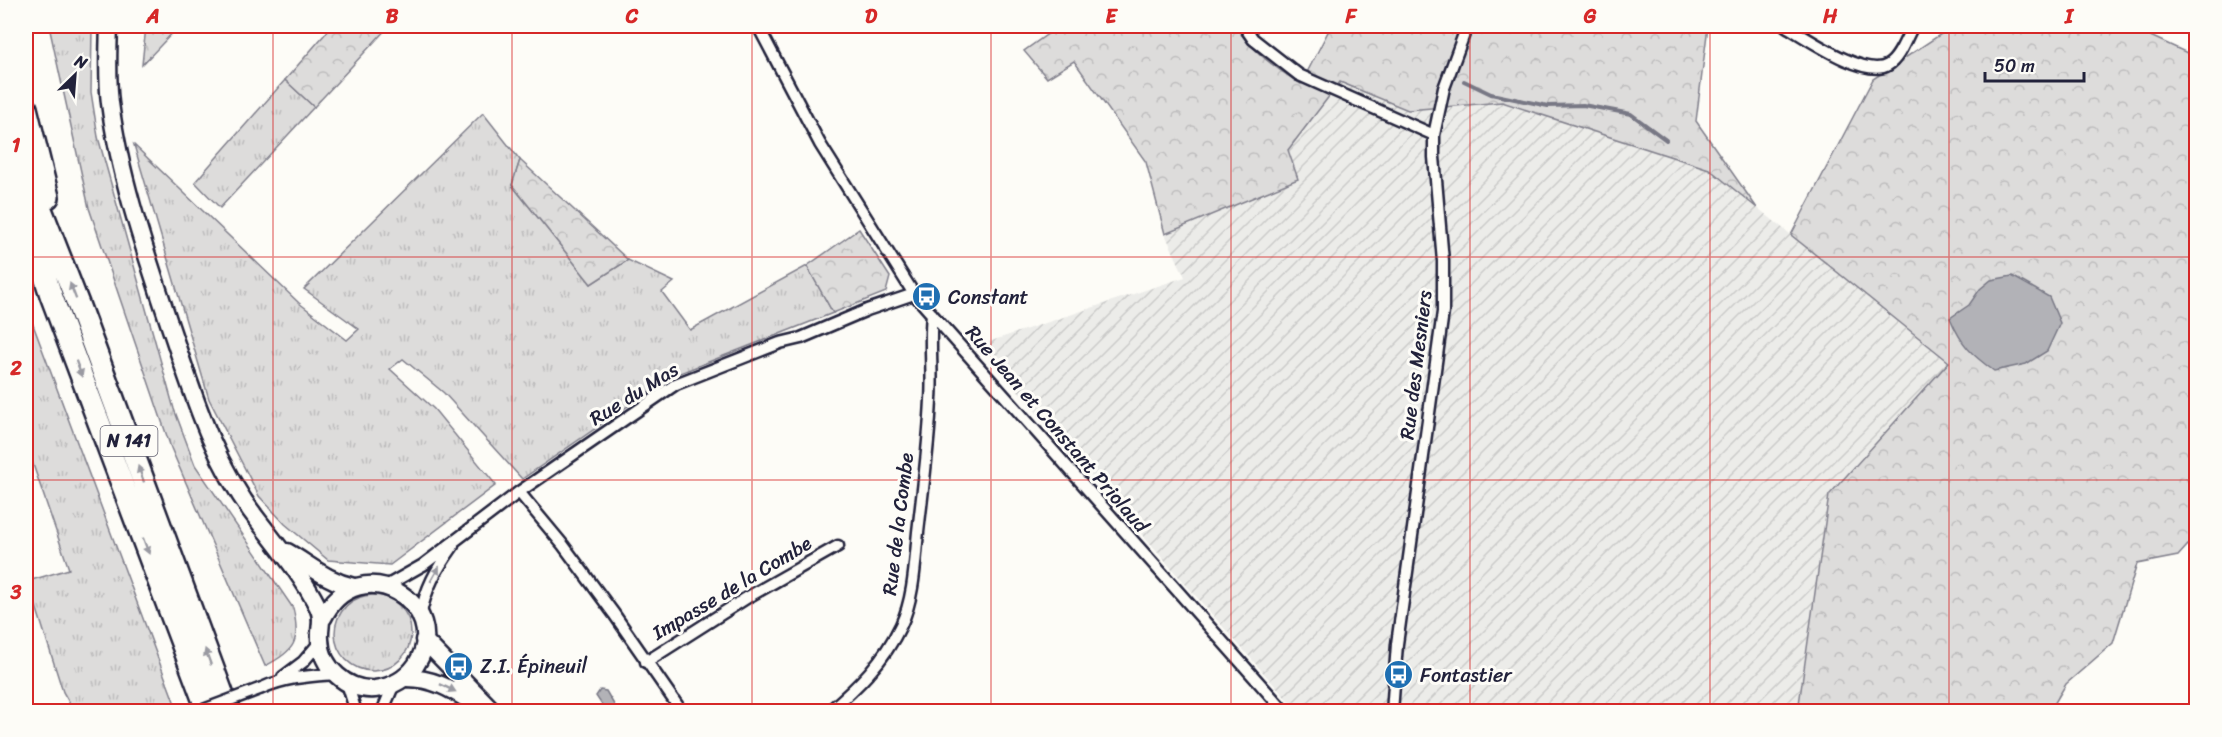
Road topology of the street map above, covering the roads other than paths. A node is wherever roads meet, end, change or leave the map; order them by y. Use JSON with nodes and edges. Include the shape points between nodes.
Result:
{"nodes":[{"id":1,"x":109,"y":26,"type":"edge"},
{"id":2,"x":758,"y":26,"type":"edge"},
{"id":3,"x":1244,"y":26,"type":"edge"},
{"id":4,"x":1467,"y":26,"type":"edge"},
{"id":5,"x":1786,"y":26,"type":"edge"},
{"id":6,"x":1913,"y":26,"type":"edge"},
{"id":7,"x":26,"y":108,"type":"edge"},
{"id":8,"x":1434,"y":135,"type":"junction"},
{"id":9,"x":26,"y":171,"type":"edge"},
{"id":10,"x":26,"y":219,"type":"edge"},
{"id":11,"x":26,"y":242,"type":"edge"},
{"id":12,"x":54,"y":242,"type":"junction"},
{"id":13,"x":914,"y":294,"type":"junction"},
{"id":14,"x":51,"y":295,"type":"junction"},
{"id":15,"x":932,"y":314,"type":"junction"},
{"id":16,"x":519,"y":492,"type":"junction"},
{"id":17,"x":460,"y":536,"type":"junction"},
{"id":18,"x":837,"y":546,"type":"dead end"},
{"id":19,"x":280,"y":548,"type":"junction"},
{"id":20,"x":386,"y":586,"type":"junction"},
{"id":21,"x":354,"y":587,"type":"junction"},
{"id":22,"x":420,"y":616,"type":"junction"},
{"id":23,"x":323,"y":618,"type":"junction"},
{"id":24,"x":424,"y":640,"type":"junction"},
{"id":25,"x":320,"y":642,"type":"junction"},
{"id":26,"x":646,"y":662,"type":"junction"},
{"id":27,"x":341,"y":678,"type":"junction"},
{"id":28,"x":281,"y":679,"type":"junction"},
{"id":29,"x":399,"y":681,"type":"junction"},
{"id":30,"x":198,"y":711,"type":"edge"},
{"id":31,"x":208,"y":711,"type":"edge"},
{"id":32,"x":230,"y":711,"type":"edge"},
{"id":33,"x":356,"y":711,"type":"edge"},
{"id":34,"x":382,"y":711,"type":"edge"},
{"id":35,"x":487,"y":711,"type":"edge"},
{"id":36,"x":494,"y":711,"type":"edge"},
{"id":37,"x":682,"y":711,"type":"edge"},
{"id":38,"x":828,"y":711,"type":"edge"},
{"id":39,"x":1285,"y":711,"type":"edge"},
{"id":40,"x":1392,"y":711,"type":"edge"}],
"edges":[{"from":1,"to":19,"type":"street","via":[[108,76],[116,138],[137,220],[197,408],[236,491]]},
{"from":2,"to":13,"type":"street","name":"Rue Jean et Constant Priolaud","via":[[820,144]]},
{"from":3,"to":8,"type":"street","via":[[1253,39],[1299,75]]},
{"from":4,"to":8,"type":"street","name":"Rue des Mesniers","via":[[1444,88]]},
{"from":5,"to":6,"type":"street","via":[[1852,63],[1877,69],[1895,59]]},
{"from":7,"to":12,"type":"highway","via":[[52,210]]},
{"from":8,"to":40,"type":"street","name":"Rue des Mesniers","via":[[1443,312],[1397,644]]},
{"from":9,"to":12,"type":"highway","number":"N 141"},
{"from":10,"to":14,"type":"highway","number":"N 141"},
{"from":11,"to":14,"type":"highway"},
{"from":32,"to":12,"type":"highway","number":"N 141","one_way":true},
{"from":13,"to":15,"type":"street","name":"Rue Jean et Constant Priolaud"},
{"from":13,"to":16,"type":"street","name":"Rue du Mas","via":[[676,384]]},
{"from":14,"to":31,"type":"highway","number":"N 141","one_way":true},
{"from":15,"to":38,"type":"street","name":"Rue de la Combe","via":[[931,412],[916,553],[905,612],[885,654],[870,674]]},
{"from":15,"to":39,"type":"street","name":"Rue Jean et Constant Priolaud"},
{"from":16,"to":17,"type":"street","name":"Rue du Mas"},
{"from":16,"to":26,"type":"street","via":[[563,545]]},
{"from":17,"to":20,"type":"street","name":"Rue du Mas","via":[[423,565]]},
{"from":22,"to":17,"type":"street","name":"Rue du Mas","one_way":true,"via":[[426,589]]},
{"from":18,"to":26,"type":"street","name":"Impasse de la Combe"},
{"from":19,"to":21,"type":"street","via":[[323,576]]},
{"from":19,"to":23,"type":"street"},
{"from":20,"to":21,"type":"street"},
{"from":20,"to":22,"type":"street","via":[[406,597]]},
{"from":21,"to":23,"type":"street","via":[[335,599]]},
{"from":22,"to":24,"type":"street"},
{"from":23,"to":25,"type":"street"},
{"from":24,"to":29,"type":"street","via":[[418,661]]},
{"from":24,"to":36,"type":"street"},
{"from":25,"to":27,"type":"street","via":[[322,654]]},
{"from":25,"to":28,"type":"street"},
{"from":26,"to":37,"type":"street"},
{"from":27,"to":28,"type":"street","via":[[305,675]]},
{"from":27,"to":29,"type":"street","via":[[370,689]]},
{"from":27,"to":33,"type":"street"},
{"from":28,"to":30,"type":"street","bridge":true},
{"from":29,"to":34,"type":"street"},
{"from":29,"to":35,"type":"street","one_way":true,"via":[[429,680]]}]}
